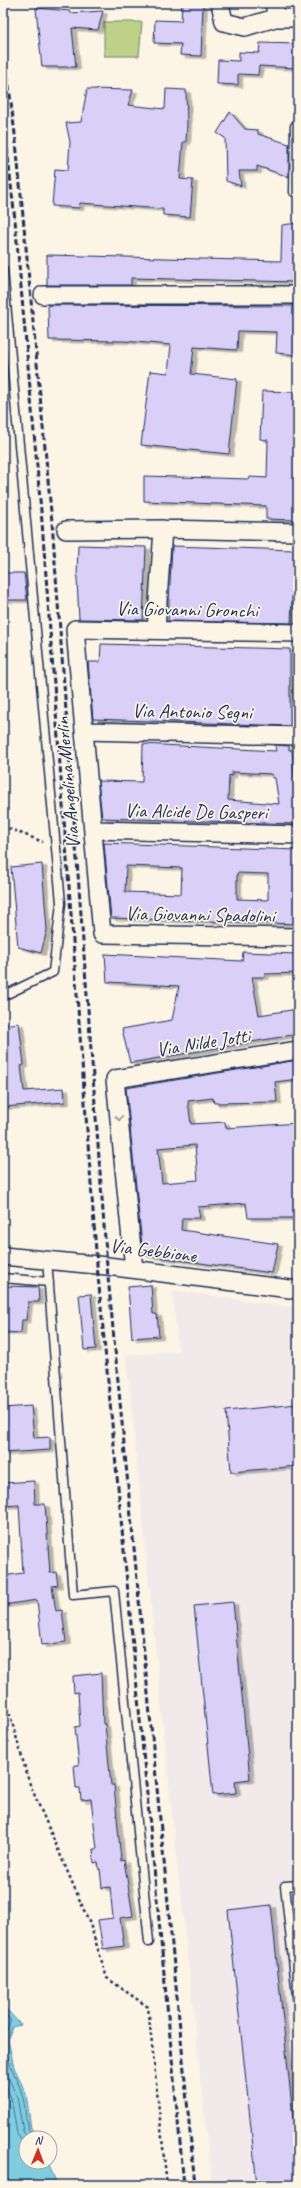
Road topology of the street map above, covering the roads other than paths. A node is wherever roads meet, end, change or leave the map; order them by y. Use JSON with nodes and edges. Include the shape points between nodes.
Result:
{"nodes":[{"id":1,"x":220,"y":3,"type":"edge"},
{"id":2,"x":275,"y":10,"type":"edge"},
{"id":3,"x":298,"y":18,"type":"edge"},
{"id":4,"x":298,"y":126,"type":"edge"},
{"id":5,"x":298,"y":192,"type":"edge"},
{"id":6,"x":3,"y":270,"type":"edge"},
{"id":7,"x":44,"y":295,"type":"dead end"},
{"id":8,"x":298,"y":295,"type":"edge"},
{"id":9,"x":163,"y":529,"type":"junction"},
{"id":10,"x":66,"y":530,"type":"dead end"},
{"id":11,"x":298,"y":532,"type":"edge"},
{"id":12,"x":75,"y":629,"type":"joint"},
{"id":13,"x":156,"y":630,"type":"junction"},
{"id":14,"x":298,"y":634,"type":"edge"},
{"id":15,"x":85,"y":731,"type":"junction"},
{"id":16,"x":298,"y":736,"type":"edge"},
{"id":17,"x":93,"y":830,"type":"junction"},
{"id":18,"x":298,"y":835,"type":"edge"},
{"id":19,"x":102,"y":934,"type":"joint"},
{"id":20,"x":298,"y":937,"type":"edge"},
{"id":21,"x":3,"y":996,"type":"edge"},
{"id":22,"x":298,"y":1050,"type":"edge"},
{"id":23,"x":3,"y":1256,"type":"edge"},
{"id":24,"x":47,"y":1260,"type":"junction"},
{"id":25,"x":134,"y":1269,"type":"junction"},
{"id":26,"x":3,"y":1278,"type":"edge"},
{"id":27,"x":49,"y":1282,"type":"junction"},
{"id":28,"x":298,"y":1290,"type":"edge"},
{"id":29,"x":298,"y":1884,"type":"edge"},
{"id":30,"x":149,"y":1942,"type":"dead end"},
{"id":31,"x":298,"y":2005,"type":"edge"}],
"edges":[{"from":1,"to":2,"type":"street","via":[[224,22],[245,26]]},
{"from":2,"to":3,"type":"street"},
{"from":4,"to":5,"type":"lane","via":[[295,126],[294,192]]},
{"from":6,"to":21,"type":"lane","via":[[61,903],[53,972]]},
{"from":7,"to":8,"type":"street"},
{"from":9,"to":10,"type":"street"},
{"from":9,"to":11,"type":"street"},
{"from":9,"to":13,"type":"street"},
{"from":12,"to":13,"type":"street","name":"Via Giovanni Gronchi"},
{"from":12,"to":15,"type":"street","name":"Via Angelina Merlin"},
{"from":13,"to":14,"type":"street","name":"Via Giovanni Gronchi"},
{"from":15,"to":16,"type":"street","name":"Via Antonio Segni"},
{"from":15,"to":17,"type":"street","name":"Via Angelina Merlin"},
{"from":17,"to":18,"type":"street","name":"Via Alcide De Gasperi"},
{"from":17,"to":19,"type":"street","name":"Via Angelina Merlin"},
{"from":19,"to":20,"type":"street","name":"Via Giovanni Spadolini"},
{"from":22,"to":25,"type":"street","name":"Via Nilde Jotti","one_way":true,"via":[[115,1079]]},
{"from":23,"to":24,"type":"street","name":"Via Gebbione"},
{"from":24,"to":25,"type":"street","name":"Via Gebbione"},
{"from":24,"to":27,"type":"lane"},
{"from":25,"to":28,"type":"street","name":"Via Gebbione"},
{"from":26,"to":27,"type":"lane"},
{"from":27,"to":30,"type":"lane","via":[[73,1596],[114,1591]]},
{"from":29,"to":31,"type":"lane","via":[[285,1886]]}]}
